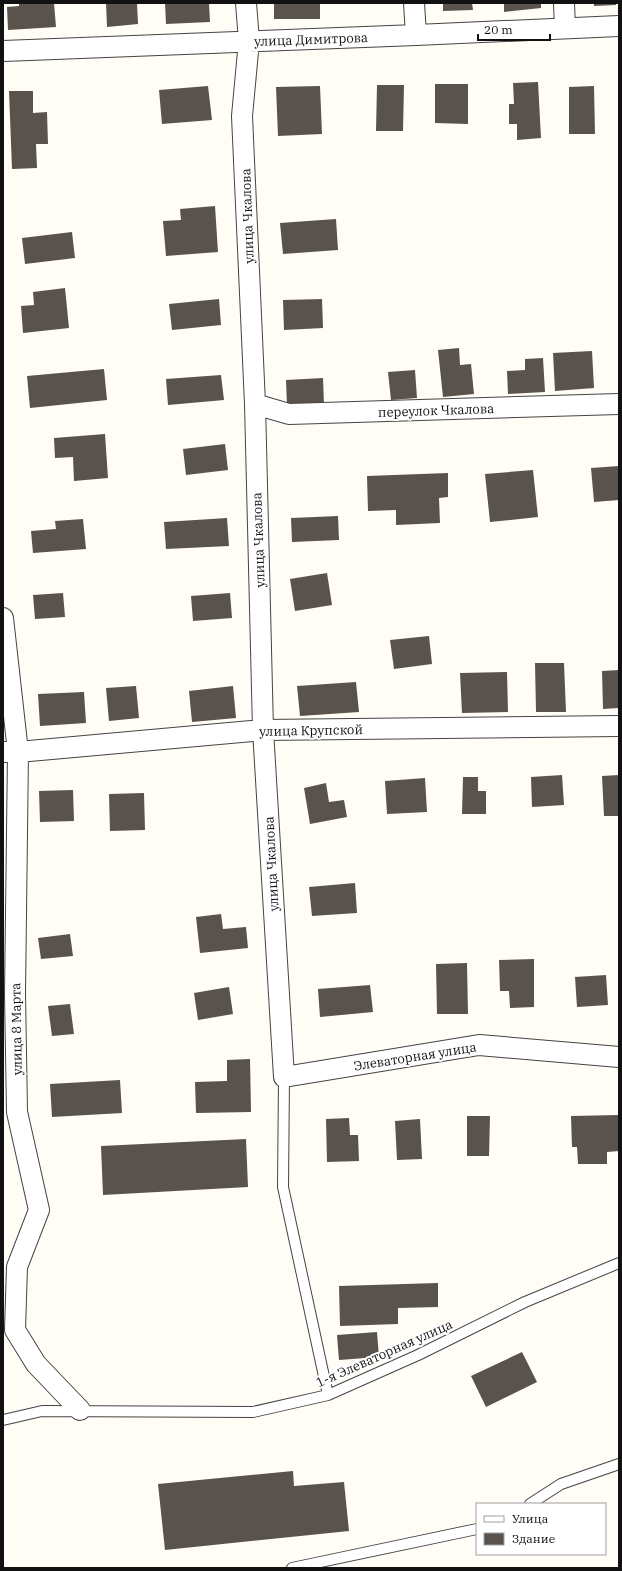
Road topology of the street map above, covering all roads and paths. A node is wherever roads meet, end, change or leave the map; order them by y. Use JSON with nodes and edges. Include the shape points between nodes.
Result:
{"nodes":[{"id":1,"x":246,"y":3,"type":"edge"},
{"id":2,"x":414,"y":3,"type":"edge"},
{"id":3,"x":564,"y":3,"type":"edge"},
{"id":4,"x":619,"y":26,"type":"edge"},
{"id":5,"x":565,"y":28,"type":"junction"},
{"id":6,"x":416,"y":35,"type":"junction"},
{"id":7,"x":249,"y":41,"type":"junction"},
{"id":8,"x":3,"y":50,"type":"edge"},
{"id":9,"x":254,"y":404,"type":"junction"},
{"id":10,"x":619,"y":404,"type":"edge"},
{"id":11,"x":3,"y":618,"type":"edge"},
{"id":12,"x":619,"y":726,"type":"edge"},
{"id":13,"x":263,"y":730,"type":"junction"},
{"id":14,"x":10,"y":752,"type":"edge"},
{"id":15,"x":619,"y":1057,"type":"edge"},
{"id":16,"x":284,"y":1077,"type":"junction"},
{"id":17,"x":619,"y":1263,"type":"edge"},
{"id":18,"x":328,"y":1395,"type":"junction"},
{"id":19,"x":80,"y":1410,"type":"junction"},
{"id":20,"x":3,"y":1420,"type":"edge"},
{"id":21,"x":619,"y":1464,"type":"edge"},
{"id":22,"x":532,"y":1503,"type":"edge"},
{"id":23,"x":476,"y":1529,"type":"edge"},
{"id":24,"x":292,"y":1568,"type":"edge"}],
"edges":[{"from":1,"to":7,"type":"street","name":"улица Чкалова"},
{"from":2,"to":6,"type":"street"},
{"from":3,"to":5,"type":"street"},
{"from":4,"to":5,"type":"street","name":"улица Димитрова"},
{"from":5,"to":6,"type":"street","name":"улица Димитрова"},
{"from":6,"to":7,"type":"street","name":"улица Димитрова"},
{"from":7,"to":8,"type":"street","name":"улица Димитрова"},
{"from":7,"to":9,"type":"street","name":"улица Чкалова","via":[[242,116]]},
{"from":9,"to":10,"type":"street","name":"переулок Чкалова","via":[[289,414]]},
{"from":9,"to":13,"type":"street","name":"улица Чкалова"},
{"from":11,"to":14,"type":"street","name":"улица 8 Марта"},
{"from":12,"to":13,"type":"street","name":"улица Крупской"},
{"from":13,"to":14,"type":"street","name":"улица Крупской"},
{"from":13,"to":16,"type":"street","name":"улица Чкалова"},
{"from":14,"to":19,"type":"street","name":"улица 8 Марта","via":[[17,1112],[39,1210],[17,1267],[15,1330],[36,1364]]},
{"from":15,"to":16,"type":"street","name":"Элеваторная улица","via":[[479,1046]]},
{"from":16,"to":18,"type":"lane","via":[[283,1187]]},
{"from":17,"to":18,"type":"lane","name":"1-я Элеваторная улица","via":[[525,1302],[418,1355]]},
{"from":18,"to":19,"type":"lane","name":"1-я Элеваторная улица","via":[[253,1412]]},
{"from":19,"to":20,"type":"lane","name":"1-я Элеваторная улица","via":[[42,1412]]},
{"from":21,"to":22,"type":"lane","via":[[561,1484]]},
{"from":23,"to":24,"type":"lane"}]}
